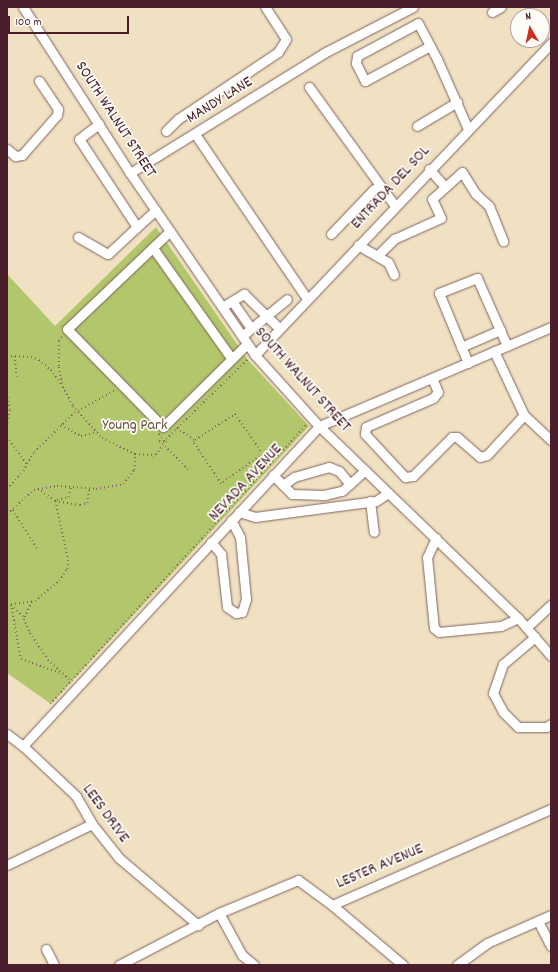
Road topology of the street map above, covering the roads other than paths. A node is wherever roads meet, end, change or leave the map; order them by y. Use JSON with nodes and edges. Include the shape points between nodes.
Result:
{"nodes":[{"id":1,"x":23,"y":7,"type":"edge"},
{"id":2,"x":265,"y":7,"type":"edge"},
{"id":3,"x":412,"y":7,"type":"edge"},
{"id":4,"x":501,"y":7,"type":"edge"},
{"id":5,"x":492,"y":12,"type":"dead end"},
{"id":6,"x":551,"y":43,"type":"edge"},
{"id":7,"x":430,"y":46,"type":"junction"},
{"id":8,"x":39,"y":81,"type":"dead end"},
{"id":9,"x":309,"y":87,"type":"dead end"},
{"id":10,"x":457,"y":102,"type":"junction"},
{"id":11,"x":98,"y":124,"type":"junction"},
{"id":12,"x":417,"y":126,"type":"dead end"},
{"id":13,"x":468,"y":129,"type":"junction"},
{"id":14,"x":166,"y":131,"type":"dead end"},
{"id":15,"x":195,"y":134,"type":"junction"},
{"id":16,"x":7,"y":149,"type":"edge"},
{"id":17,"x":429,"y":169,"type":"junction"},
{"id":18,"x":130,"y":173,"type":"junction"},
{"id":19,"x":380,"y":186,"type":"junction"},
{"id":20,"x":445,"y":186,"type":"junction"},
{"id":21,"x":395,"y":206,"type":"junction"},
{"id":22,"x":156,"y":210,"type":"junction"},
{"id":23,"x":137,"y":227,"type":"junction"},
{"id":24,"x":170,"y":231,"type":"junction"},
{"id":25,"x":331,"y":234,"type":"dead end"},
{"id":26,"x":78,"y":237,"type":"dead end"},
{"id":27,"x":504,"y":241,"type":"dead end"},
{"id":28,"x":358,"y":245,"type":"junction"},
{"id":29,"x":153,"y":248,"type":"junction"},
{"id":30,"x":378,"y":255,"type":"junction"},
{"id":31,"x":394,"y":275,"type":"dead end"},
{"id":32,"x":286,"y":299,"type":"dead end"},
{"id":33,"x":307,"y":299,"type":"junction"},
{"id":34,"x":232,"y":301,"type":"junction"},
{"id":35,"x":222,"y":307,"type":"junction"},
{"id":36,"x":266,"y":316,"type":"junction"},
{"id":37,"x":551,"y":327,"type":"edge"},
{"id":38,"x":251,"y":328,"type":"junction"},
{"id":39,"x":279,"y":328,"type":"junction"},
{"id":40,"x":500,"y":330,"type":"junction"},
{"id":41,"x":242,"y":336,"type":"junction"},
{"id":42,"x":247,"y":344,"type":"junction"},
{"id":43,"x":507,"y":346,"type":"junction"},
{"id":44,"x":461,"y":347,"type":"junction"},
{"id":45,"x":494,"y":352,"type":"junction"},
{"id":46,"x":254,"y":354,"type":"junction"},
{"id":47,"x":232,"y":359,"type":"junction"},
{"id":48,"x":468,"y":362,"type":"junction"},
{"id":49,"x":432,"y":378,"type":"junction"},
{"id":50,"x":524,"y":415,"type":"junction"},
{"id":51,"x":319,"y":426,"type":"junction"},
{"id":52,"x":551,"y":440,"type":"edge"},
{"id":53,"x":365,"y":470,"type":"junction"},
{"id":54,"x":273,"y":475,"type":"junction"},
{"id":55,"x":350,"y":484,"type":"junction"},
{"id":56,"x":283,"y":485,"type":"junction"},
{"id":57,"x":388,"y":493,"type":"junction"},
{"id":58,"x":370,"y":501,"type":"junction"},
{"id":59,"x":240,"y":512,"type":"junction"},
{"id":60,"x":232,"y":520,"type":"junction"},
{"id":61,"x":374,"y":532,"type":"dead end"},
{"id":62,"x":436,"y":538,"type":"junction"},
{"id":63,"x":211,"y":542,"type":"junction"},
{"id":64,"x":551,"y":605,"type":"edge"},
{"id":65,"x":518,"y":618,"type":"junction"},
{"id":66,"x":527,"y":627,"type":"junction"},
{"id":67,"x":536,"y":637,"type":"junction"},
{"id":68,"x":551,"y":656,"type":"edge"},
{"id":69,"x":551,"y":724,"type":"edge"},
{"id":70,"x":7,"y":734,"type":"edge"},
{"id":71,"x":23,"y":746,"type":"junction"},
{"id":72,"x":551,"y":809,"type":"edge"},
{"id":73,"x":92,"y":824,"type":"junction"},
{"id":74,"x":7,"y":865,"type":"edge"},
{"id":75,"x":332,"y":905,"type":"junction"},
{"id":76,"x":219,"y":913,"type":"junction"},
{"id":77,"x":551,"y":915,"type":"edge"},
{"id":78,"x":538,"y":921,"type":"junction"},
{"id":79,"x":198,"y":925,"type":"junction"},
{"id":80,"x":551,"y":946,"type":"edge"},
{"id":81,"x":46,"y":949,"type":"dead end"},
{"id":82,"x":131,"y":963,"type":"edge"},
{"id":83,"x":54,"y":965,"type":"edge"},
{"id":84,"x":119,"y":965,"type":"edge"},
{"id":85,"x":254,"y":965,"type":"edge"},
{"id":86,"x":403,"y":965,"type":"edge"},
{"id":87,"x":457,"y":965,"type":"edge"}],
"edges":[{"from":1,"to":11,"type":"street","name":"SOUTH WALNUT STREET"},
{"from":2,"to":14,"type":"street","via":[[286,39],[278,52],[178,119]]},
{"from":3,"to":15,"type":"street","name":"MANDY LANE","via":[[324,53]]},
{"from":4,"to":5,"type":"street"},
{"from":6,"to":13,"type":"street","name":"ENTRADA DEL SOL"},
{"from":7,"to":7,"type":"street","via":[[418,23],[357,56],[356,63],[365,81]]},
{"from":7,"to":10,"type":"street"},
{"from":8,"to":16,"type":"street","via":[[58,109],[57,115],[22,156],[15,156]]},
{"from":9,"to":19,"type":"street"},
{"from":10,"to":12,"type":"street"},
{"from":10,"to":13,"type":"street"},
{"from":11,"to":18,"type":"street","name":"SOUTH WALNUT STREET"},
{"from":11,"to":23,"type":"street","via":[[79,139]]},
{"from":13,"to":17,"type":"street","name":"ENTRADA DEL SOL"},
{"from":15,"to":18,"type":"street","name":"MANDY LANE"},
{"from":15,"to":33,"type":"street"},
{"from":17,"to":20,"type":"street"},
{"from":17,"to":21,"type":"street","name":"ENTRADA DEL SOL"},
{"from":18,"to":22,"type":"street","name":"SOUTH WALNUT STREET"},
{"from":19,"to":21,"type":"street"},
{"from":19,"to":25,"type":"street","via":[[373,190]]},
{"from":20,"to":27,"type":"street","via":[[462,172],[476,194],[489,206]]},
{"from":20,"to":30,"type":"street","via":[[432,199],[441,218],[394,239]]},
{"from":21,"to":28,"type":"street","name":"ENTRADA DEL SOL"},
{"from":22,"to":23,"type":"street"},
{"from":22,"to":24,"type":"street","name":"SOUTH WALNUT STREET"},
{"from":23,"to":26,"type":"street","via":[[108,254]]},
{"from":24,"to":29,"type":"street"},
{"from":24,"to":35,"type":"street","name":"SOUTH WALNUT STREET"},
{"from":28,"to":30,"type":"street"},
{"from":28,"to":33,"type":"street","name":"ENTRADA DEL SOL"},
{"from":29,"to":47,"type":"street"},
{"from":29,"to":47,"type":"street","via":[[67,329],[163,427]]},
{"from":30,"to":31,"type":"street","via":[[388,262]]},
{"from":32,"to":36,"type":"street"},
{"from":33,"to":39,"type":"street","name":"ENTRADA DEL SOL"},
{"from":34,"to":35,"type":"street"},
{"from":34,"to":36,"type":"street","via":[[244,294]]},
{"from":34,"to":38,"type":"street"},
{"from":35,"to":41,"type":"street","name":"SOUTH WALNUT STREET"},
{"from":36,"to":38,"type":"street"},
{"from":36,"to":39,"type":"street"},
{"from":37,"to":43,"type":"street","name":"NEVADA AVENUE"},
{"from":38,"to":41,"type":"street"},
{"from":39,"to":46,"type":"street","name":"ENTRADA DEL SOL"},
{"from":40,"to":43,"type":"street"},
{"from":40,"to":44,"type":"street"},
{"from":40,"to":44,"type":"street","via":[[477,278],[439,293]]},
{"from":41,"to":42,"type":"street","name":"SOUTH WALNUT STREET"},
{"from":42,"to":46,"type":"street","name":"SOUTH WALNUT STREET"},
{"from":42,"to":47,"type":"street"},
{"from":43,"to":45,"type":"street","name":"NEVADA AVENUE"},
{"from":44,"to":48,"type":"street"},
{"from":45,"to":48,"type":"street","name":"NEVADA AVENUE"},
{"from":45,"to":50,"type":"street"},
{"from":46,"to":51,"type":"street","name":"SOUTH WALNUT STREET"},
{"from":48,"to":49,"type":"street","name":"NEVADA AVENUE"},
{"from":49,"to":50,"type":"street","via":[[438,392],[433,398],[366,427],[365,434],[404,477],[413,476],[452,437],[457,437],[480,457],[487,455]]},
{"from":49,"to":51,"type":"street","name":"NEVADA AVENUE"},
{"from":50,"to":52,"type":"street"},
{"from":51,"to":53,"type":"street","name":"SOUTH WALNUT STREET"},
{"from":51,"to":54,"type":"street","name":"NEVADA AVENUE"},
{"from":53,"to":55,"type":"street"},
{"from":53,"to":57,"type":"street","name":"SOUTH WALNUT STREET"},
{"from":54,"to":56,"type":"street"},
{"from":54,"to":59,"type":"street","name":"NEVADA AVENUE"},
{"from":55,"to":56,"type":"street","via":[[342,491],[300,495],[292,494]]},
{"from":55,"to":56,"type":"street","via":[[339,471],[329,467],[300,474]]},
{"from":57,"to":58,"type":"street","via":[[376,501]]},
{"from":57,"to":62,"type":"street","name":"SOUTH WALNUT STREET"},
{"from":58,"to":59,"type":"street","via":[[255,517]]},
{"from":58,"to":61,"type":"street"},
{"from":59,"to":60,"type":"street","name":"NEVADA AVENUE"},
{"from":60,"to":63,"type":"street","name":"NEVADA AVENUE"},
{"from":60,"to":63,"type":"street","via":[[240,537],[246,599],[242,612],[236,613],[227,607],[221,554]]},
{"from":62,"to":65,"type":"street","name":"SOUTH WALNUT STREET"},
{"from":62,"to":65,"type":"street","via":[[427,557],[434,628],[439,632],[501,626]]},
{"from":63,"to":71,"type":"street","name":"NEVADA AVENUE"},
{"from":64,"to":66,"type":"street"},
{"from":65,"to":66,"type":"street","name":"SOUTH WALNUT STREET"},
{"from":66,"to":67,"type":"street","name":"SOUTH WALNUT STREET"},
{"from":67,"to":68,"type":"street","name":"SOUTH WALNUT STREET"},
{"from":67,"to":69,"type":"street","via":[[503,664],[493,693],[503,712],[518,727],[546,727]]},
{"from":70,"to":71,"type":"street","name":"LEES DRIVE"},
{"from":71,"to":73,"type":"street","name":"LEES DRIVE","via":[[76,796]]},
{"from":72,"to":75,"type":"street","name":"LESTER AVENUE"},
{"from":73,"to":74,"type":"street"},
{"from":73,"to":79,"type":"street","name":"LEES DRIVE","via":[[119,858]]},
{"from":75,"to":76,"type":"street","name":"LESTER AVENUE","via":[[298,880]]},
{"from":75,"to":86,"type":"street"},
{"from":76,"to":79,"type":"street","name":"LESTER AVENUE"},
{"from":76,"to":85,"type":"street","via":[[242,955]]},
{"from":77,"to":78,"type":"street"},
{"from":78,"to":80,"type":"street"},
{"from":78,"to":87,"type":"street","via":[[486,943]]},
{"from":79,"to":82,"type":"street","name":"LESTER AVENUE"},
{"from":81,"to":83,"type":"street"},
{"from":82,"to":84,"type":"street","name":"LESTER AVENUE"}]}
